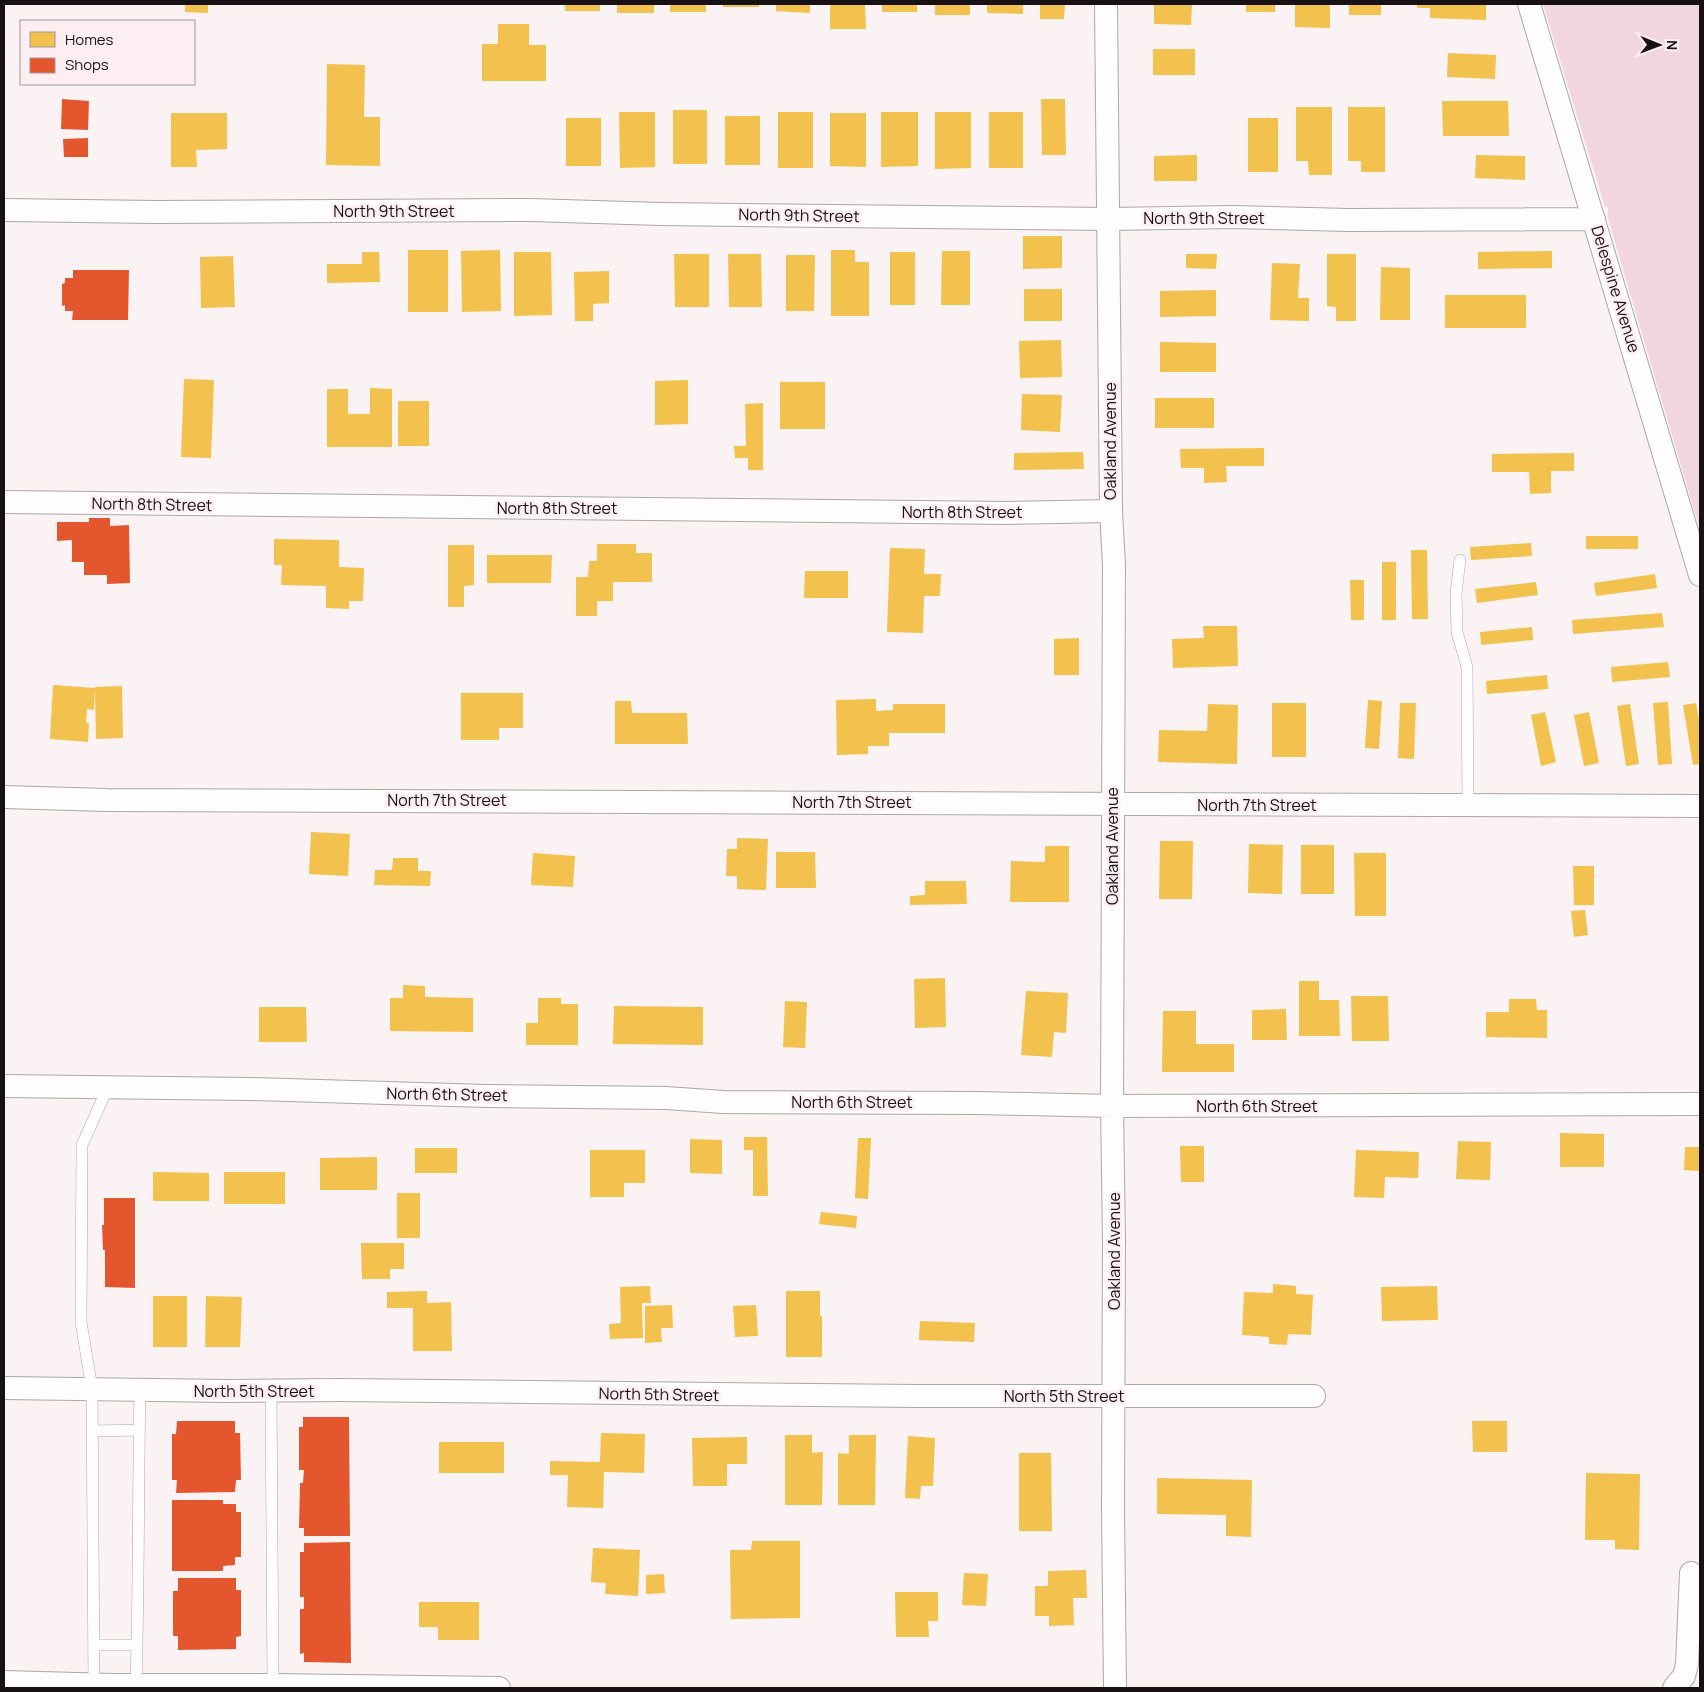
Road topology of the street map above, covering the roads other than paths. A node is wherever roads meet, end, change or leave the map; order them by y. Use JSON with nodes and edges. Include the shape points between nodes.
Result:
{"nodes":[{"id":1,"x":1106,"y":4,"type":"edge"},
{"id":2,"x":1530,"y":4,"type":"edge"},
{"id":3,"x":4,"y":210,"type":"edge"},
{"id":4,"x":1109,"y":219,"type":"junction"},
{"id":5,"x":1594,"y":219,"type":"junction"},
{"id":6,"x":4,"y":502,"type":"edge"},
{"id":7,"x":1111,"y":511,"type":"junction"},
{"id":8,"x":1460,"y":560,"type":"dead end"},
{"id":9,"x":1700,"y":576,"type":"edge"},
{"id":10,"x":4,"y":797,"type":"edge"},
{"id":11,"x":1112,"y":804,"type":"junction"},
{"id":12,"x":1468,"y":805,"type":"junction"},
{"id":13,"x":1700,"y":806,"type":"edge"},
{"id":14,"x":4,"y":1086,"type":"edge"},
{"id":15,"x":108,"y":1087,"type":"junction"},
{"id":16,"x":1700,"y":1104,"type":"edge"},
{"id":17,"x":1112,"y":1106,"type":"junction"},
{"id":18,"x":4,"y":1388,"type":"edge"},
{"id":19,"x":92,"y":1389,"type":"junction"},
{"id":20,"x":140,"y":1390,"type":"junction"},
{"id":21,"x":271,"y":1391,"type":"junction"},
{"id":22,"x":1114,"y":1396,"type":"junction"},
{"id":23,"x":1314,"y":1396,"type":"dead end"},
{"id":24,"x":139,"y":1430,"type":"junction"},
{"id":25,"x":92,"y":1431,"type":"junction"},
{"id":26,"x":1691,"y":1574,"type":"dead end"},
{"id":27,"x":94,"y":1645,"type":"junction"},
{"id":28,"x":137,"y":1645,"type":"junction"},
{"id":29,"x":4,"y":1682,"type":"edge"},
{"id":30,"x":94,"y":1685,"type":"junction"},
{"id":31,"x":136,"y":1685,"type":"junction"},
{"id":32,"x":273,"y":1685,"type":"junction"},
{"id":33,"x":498,"y":1688,"type":"edge"},
{"id":34,"x":1115,"y":1688,"type":"edge"},
{"id":35,"x":1674,"y":1688,"type":"edge"}],
"edges":[{"from":1,"to":4,"type":"street","name":"Oakland Avenue"},
{"from":2,"to":5,"type":"street","name":"Delespine Avenue"},
{"from":3,"to":4,"type":"street","name":"North 9th Street","via":[[530,210]]},
{"from":4,"to":5,"type":"street","name":"North 9th Street"},
{"from":4,"to":7,"type":"street","name":"Oakland Avenue"},
{"from":5,"to":9,"type":"street","name":"Delespine Avenue"},
{"from":6,"to":7,"type":"street","name":"North 8th Street"},
{"from":7,"to":11,"type":"street","name":"Oakland Avenue","via":[[1114,566]]},
{"from":8,"to":12,"type":"lane","via":[[1456,593],[1457,632],[1467,668]]},
{"from":10,"to":11,"type":"street","name":"North 7th Street"},
{"from":11,"to":12,"type":"street","name":"North 7th Street"},
{"from":11,"to":17,"type":"street","name":"Oakland Avenue"},
{"from":12,"to":13,"type":"street","name":"North 7th Street"},
{"from":14,"to":15,"type":"street","name":"North 6th Street"},
{"from":15,"to":17,"type":"street","name":"North 6th Street","via":[[666,1098],[723,1102]]},
{"from":15,"to":19,"type":"lane","via":[[82,1145],[81,1322]]},
{"from":16,"to":17,"type":"street","name":"North 6th Street"},
{"from":17,"to":22,"type":"street","name":"Oakland Avenue"},
{"from":18,"to":19,"type":"street","name":"North 5th Street"},
{"from":19,"to":20,"type":"street","name":"North 5th Street"},
{"from":19,"to":25,"type":"lane"},
{"from":20,"to":21,"type":"street","name":"North 5th Street"},
{"from":20,"to":24,"type":"lane"},
{"from":21,"to":22,"type":"street","name":"North 5th Street"},
{"from":21,"to":32,"type":"lane"},
{"from":22,"to":23,"type":"street","name":"North 5th Street"},
{"from":22,"to":34,"type":"street","name":"Oakland Avenue"},
{"from":24,"to":25,"type":"lane"},
{"from":24,"to":28,"type":"lane"},
{"from":25,"to":27,"type":"lane"},
{"from":26,"to":35,"type":"street","via":[[1687,1664],[1684,1676]]},
{"from":27,"to":28,"type":"lane"},
{"from":27,"to":30,"type":"lane"},
{"from":28,"to":31,"type":"lane"},
{"from":29,"to":30,"type":"street"},
{"from":30,"to":31,"type":"street"},
{"from":31,"to":32,"type":"street"},
{"from":32,"to":33,"type":"street"}]}
